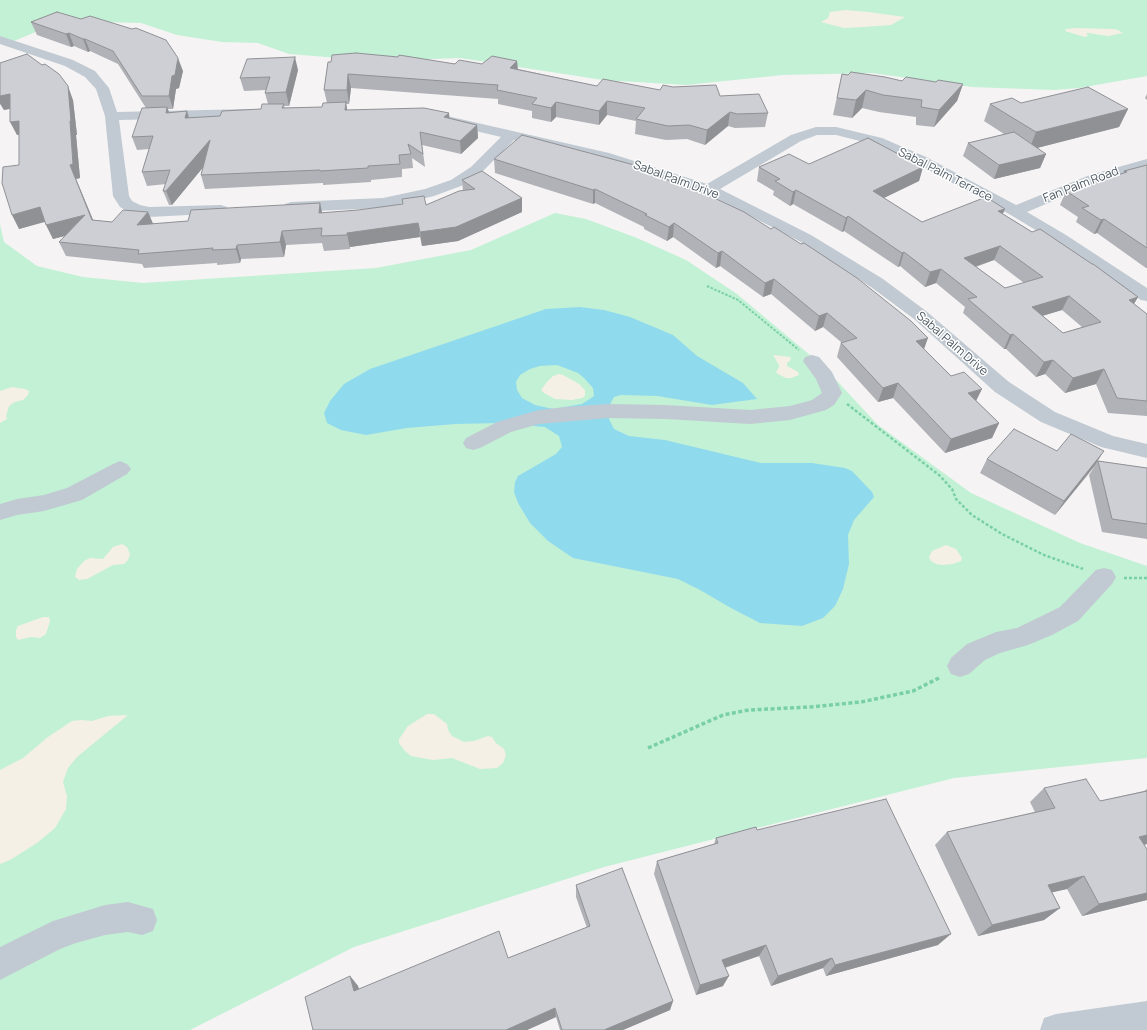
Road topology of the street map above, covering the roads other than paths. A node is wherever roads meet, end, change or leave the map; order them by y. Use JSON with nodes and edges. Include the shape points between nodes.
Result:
{"nodes":[{"id":1,"x":0,"y":40,"type":"edge"},
{"id":2,"x":264,"y":112,"type":"edge"},
{"id":3,"x":112,"y":116,"type":"junction"},
{"id":4,"x":435,"y":117,"type":"edge"},
{"id":5,"x":512,"y":134,"type":"junction"},
{"id":6,"x":1147,"y":163,"type":"edge"},
{"id":7,"x":709,"y":190,"type":"junction"},
{"id":8,"x":273,"y":208,"type":"edge"},
{"id":9,"x":234,"y":209,"type":"edge"},
{"id":10,"x":1015,"y":211,"type":"junction"},
{"id":11,"x":1147,"y":296,"type":"edge"},
{"id":12,"x":812,"y":362,"type":"road end"},
{"id":13,"x":473,"y":443,"type":"dead end"},
{"id":14,"x":1147,"y":452,"type":"edge"},
{"id":15,"x":120,"y":469,"type":"dead end"},
{"id":16,"x":0,"y":512,"type":"edge"},
{"id":17,"x":1104,"y":577,"type":"road end"},
{"id":18,"x":960,"y":666,"type":"road end"},
{"id":19,"x":142,"y":920,"type":"dead end"},
{"id":20,"x":0,"y":964,"type":"edge"},
{"id":21,"x":1147,"y":1017,"type":"edge"},
{"id":22,"x":1056,"y":1030,"type":"edge"}],
"edges":[{"from":1,"to":3,"type":"street","via":[[69,63],[90,74],[102,88]]},
{"from":2,"to":3,"type":"street"},
{"from":3,"to":9,"type":"street","via":[[121,196],[126,204],[149,212]]},
{"from":4,"to":5,"type":"street","name":"Sabal Palm Drive"},
{"from":5,"to":7,"type":"street","name":"Sabal Palm Drive","via":[[604,156]]},
{"from":5,"to":8,"type":"street","via":[[476,170],[456,183],[429,193],[383,202]]},
{"from":6,"to":10,"type":"street","name":"Fan Palm Road","via":[[1089,180]]},
{"from":7,"to":10,"type":"street","name":"Sabal Palm Terrace","via":[[796,138],[816,131],[836,131],[877,141],[921,160]]},
{"from":7,"to":14,"type":"street","name":"Sabal Palm Drive","via":[[805,238],[865,275],[920,315],[1002,388],[1041,413],[1088,435]]},
{"from":10,"to":11,"type":"street","name":"Sabal Palm Terrace","via":[[1080,250]]},
{"from":12,"to":13,"type":"street","via":[[825,377],[832,392],[827,400],[818,405],[771,416],[750,417],[620,411],[565,414],[539,417],[504,426]]},
{"from":15,"to":16,"type":"street","via":[[74,494]]},
{"from":17,"to":18,"type":"street","via":[[1069,614],[1019,638],[996,643],[976,652]]},
{"from":19,"to":20,"type":"street","via":[[128,917],[76,928],[53,936]]},
{"from":21,"to":22,"type":"street"}]}
